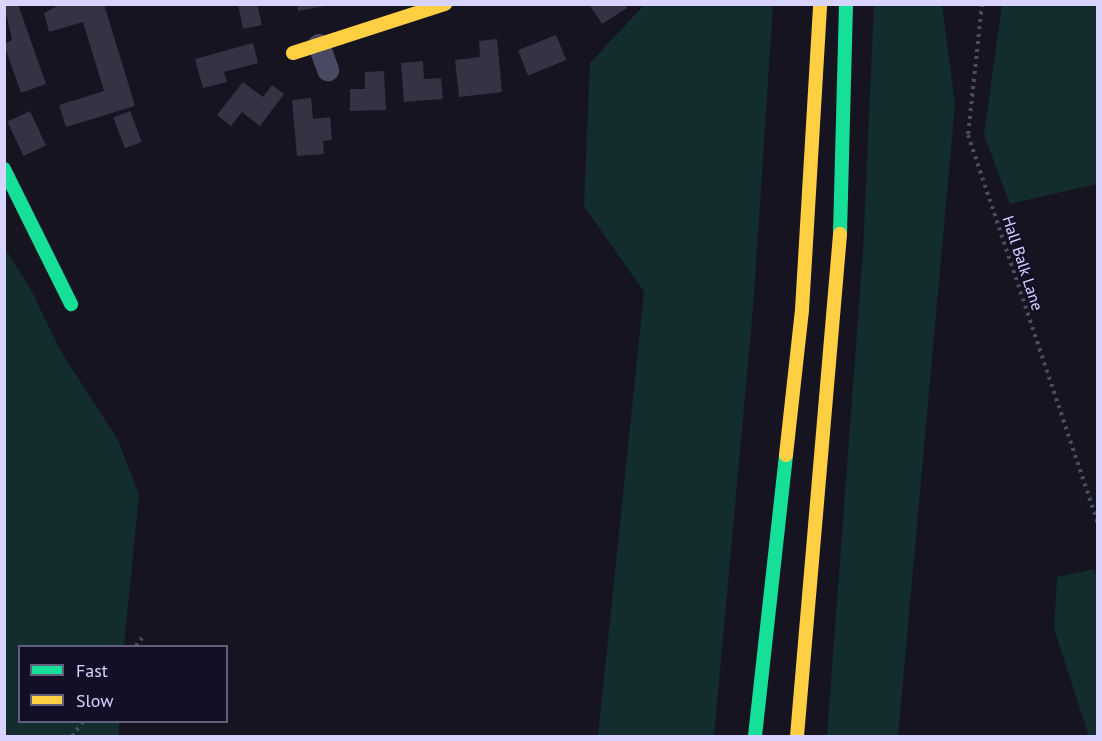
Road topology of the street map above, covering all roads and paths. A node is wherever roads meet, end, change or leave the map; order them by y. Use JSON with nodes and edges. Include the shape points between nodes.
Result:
{"nodes":[{"id":1,"x":445,"y":4,"type":"edge"},
{"id":2,"x":820,"y":4,"type":"edge"},
{"id":3,"x":846,"y":4,"type":"edge"},
{"id":4,"x":982,"y":4,"type":"edge"},
{"id":5,"x":319,"y":45,"type":"junction"},
{"id":6,"x":293,"y":53,"type":"dead end"},
{"id":7,"x":328,"y":70,"type":"dead end"},
{"id":8,"x":4,"y":169,"type":"edge"},
{"id":9,"x":71,"y":304,"type":"dead end"},
{"id":10,"x":1098,"y":523,"type":"edge"},
{"id":11,"x":142,"y":638,"type":"dead end"},
{"id":12,"x":137,"y":645,"type":"edge"},
{"id":13,"x":82,"y":723,"type":"edge"},
{"id":14,"x":72,"y":736,"type":"edge"},
{"id":15,"x":756,"y":736,"type":"edge"},
{"id":16,"x":798,"y":736,"type":"edge"}],
"edges":[{"from":1,"to":5,"type":"main road"},
{"from":2,"to":15,"type":"main road","via":[[802,310]]},
{"from":3,"to":16,"type":"main road","via":[[840,249]]},
{"from":4,"to":10,"type":"path","name":"Hall Balk Lane","via":[[968,135]]},
{"from":5,"to":6,"type":"main road"},
{"from":5,"to":7,"type":"street"},
{"from":8,"to":9,"type":"main road"},
{"from":11,"to":12,"type":"path"},
{"from":13,"to":14,"type":"path"}]}
